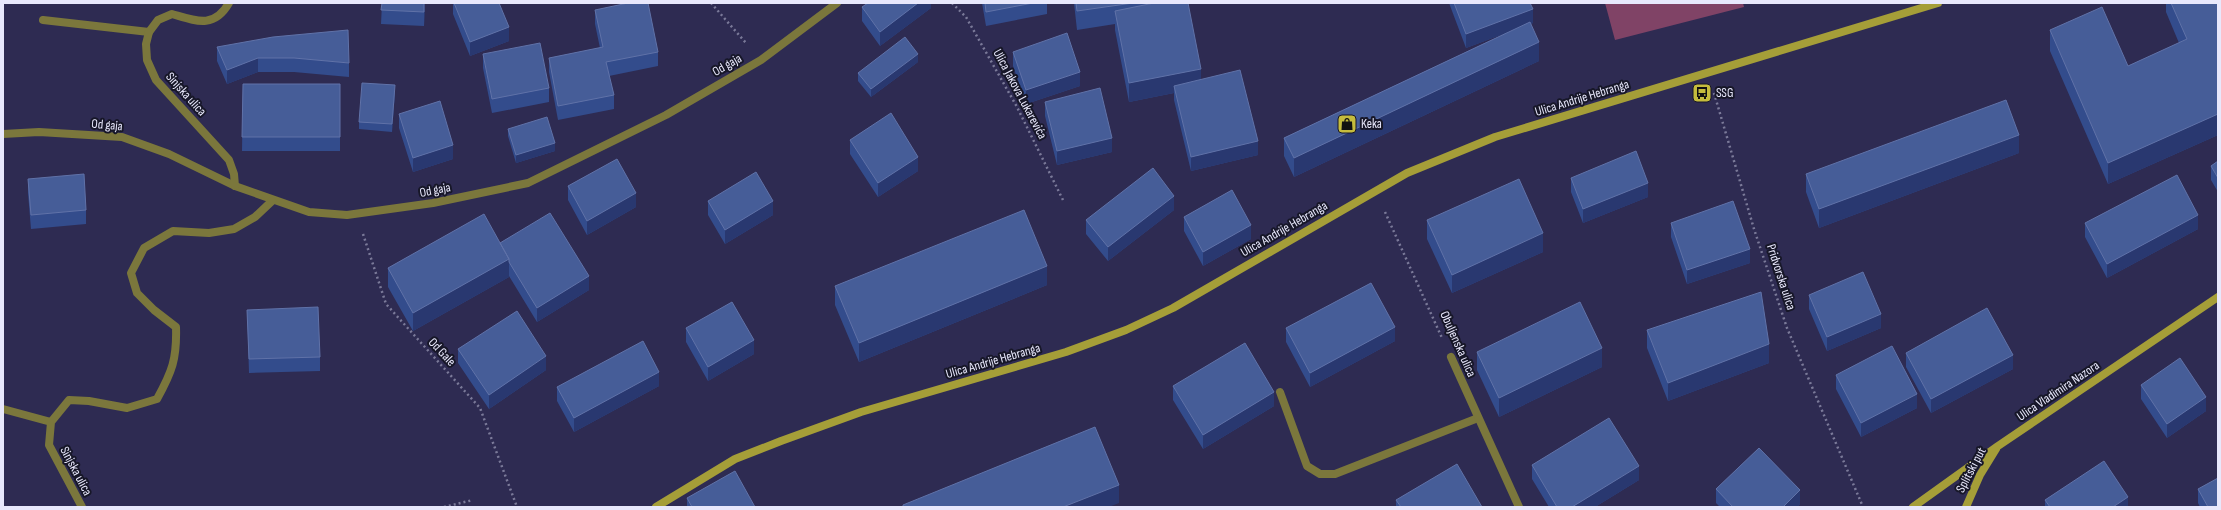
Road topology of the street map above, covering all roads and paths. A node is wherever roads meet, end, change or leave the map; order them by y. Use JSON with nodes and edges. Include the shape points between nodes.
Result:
{"nodes":[{"id":1,"x":229,"y":3,"type":"edge"},
{"id":2,"x":712,"y":3,"type":"edge"},
{"id":3,"x":837,"y":3,"type":"edge"},
{"id":4,"x":952,"y":3,"type":"edge"},
{"id":5,"x":1938,"y":3,"type":"edge"},
{"id":6,"x":43,"y":20,"type":"dead end"},
{"id":7,"x":149,"y":32,"type":"junction"},
{"id":8,"x":761,"y":60,"type":"junction"},
{"id":9,"x":1708,"y":71,"type":"junction"},
{"id":10,"x":3,"y":134,"type":"edge"},
{"id":11,"x":235,"y":186,"type":"junction"},
{"id":12,"x":1375,"y":190,"type":"junction"},
{"id":13,"x":1063,"y":200,"type":"dead end"},
{"id":14,"x":272,"y":201,"type":"junction"},
{"id":15,"x":347,"y":215,"type":"junction"},
{"id":16,"x":2218,"y":297,"type":"edge"},
{"id":17,"x":1451,"y":357,"type":"joint"},
{"id":18,"x":1280,"y":392,"type":"dead end"},
{"id":19,"x":3,"y":409,"type":"edge"},
{"id":20,"x":1478,"y":418,"type":"junction"},
{"id":21,"x":51,"y":422,"type":"junction"},
{"id":22,"x":1998,"y":446,"type":"junction"},
{"id":23,"x":473,"y":500,"type":"dead end"},
{"id":24,"x":82,"y":507,"type":"edge"},
{"id":25,"x":444,"y":507,"type":"edge"},
{"id":26,"x":517,"y":507,"type":"edge"},
{"id":27,"x":656,"y":507,"type":"edge"},
{"id":28,"x":1519,"y":507,"type":"edge"},
{"id":29,"x":1863,"y":507,"type":"edge"},
{"id":30,"x":1913,"y":507,"type":"edge"},
{"id":31,"x":1966,"y":507,"type":"edge"}],
"edges":[{"from":1,"to":7,"type":"street","via":[[223,14],[210,21],[172,14],[158,20]]},
{"from":2,"to":8,"type":"path"},
{"from":3,"to":8,"type":"street","name":"Od gaja"},
{"from":4,"to":13,"type":"path","name":"Ulica Jakova Lukarevića","via":[[966,17],[1017,107]]},
{"from":5,"to":9,"type":"street","name":"Ulica Andrije Hebranga"},
{"from":6,"to":7,"type":"street"},
{"from":7,"to":11,"type":"street","name":"Sinjska ulica","via":[[146,60],[156,80],[229,160]]},
{"from":8,"to":15,"type":"street","name":"Od gaja","via":[[666,115],[528,183],[433,203]]},
{"from":9,"to":12,"type":"street","name":"Ulica Andrije Hebranga","via":[[1494,137],[1406,173]]},
{"from":9,"to":29,"type":"path","name":"Pridvorska ulica","via":[[1754,229],[1787,328],[1855,483]]},
{"from":10,"to":11,"type":"street","name":"Od gaja","via":[[39,132],[122,137],[169,154]]},
{"from":11,"to":14,"type":"street","name":"Od gaja"},
{"from":12,"to":17,"type":"path","name":"Obuljenska ulica"},
{"from":12,"to":27,"type":"street","name":"Ulica Andrije Hebranga","via":[[1173,308],[1126,330],[1066,352],[861,412],[781,441],[735,460]]},
{"from":14,"to":15,"type":"street","name":"Od gaja","via":[[309,212]]},
{"from":14,"to":21,"type":"street","via":[[255,217],[234,228],[209,233],[173,231],[144,248],[131,273],[137,293],[176,327],[177,349],[171,375],[157,399],[127,408],[69,400]]},
{"from":15,"to":26,"type":"path","name":"Od Gale","via":[[360,226],[386,304],[480,408]]},
{"from":16,"to":22,"type":"street","name":"Ulica Vladimira Nazora"},
{"from":17,"to":20,"type":"street","name":"Obuljenska ulica"},
{"from":18,"to":20,"type":"street","via":[[1307,466],[1320,474],[1335,474]]},
{"from":19,"to":21,"type":"street"},
{"from":20,"to":28,"type":"street","name":"Obuljenska ulica"},
{"from":21,"to":24,"type":"street","name":"Sinjska ulica","via":[[49,445]]},
{"from":22,"to":30,"type":"street","name":"Ulica Vladimira Nazora"},
{"from":22,"to":31,"type":"street","name":"Splitski put","via":[[1980,475]]},
{"from":23,"to":25,"type":"path"}]}
